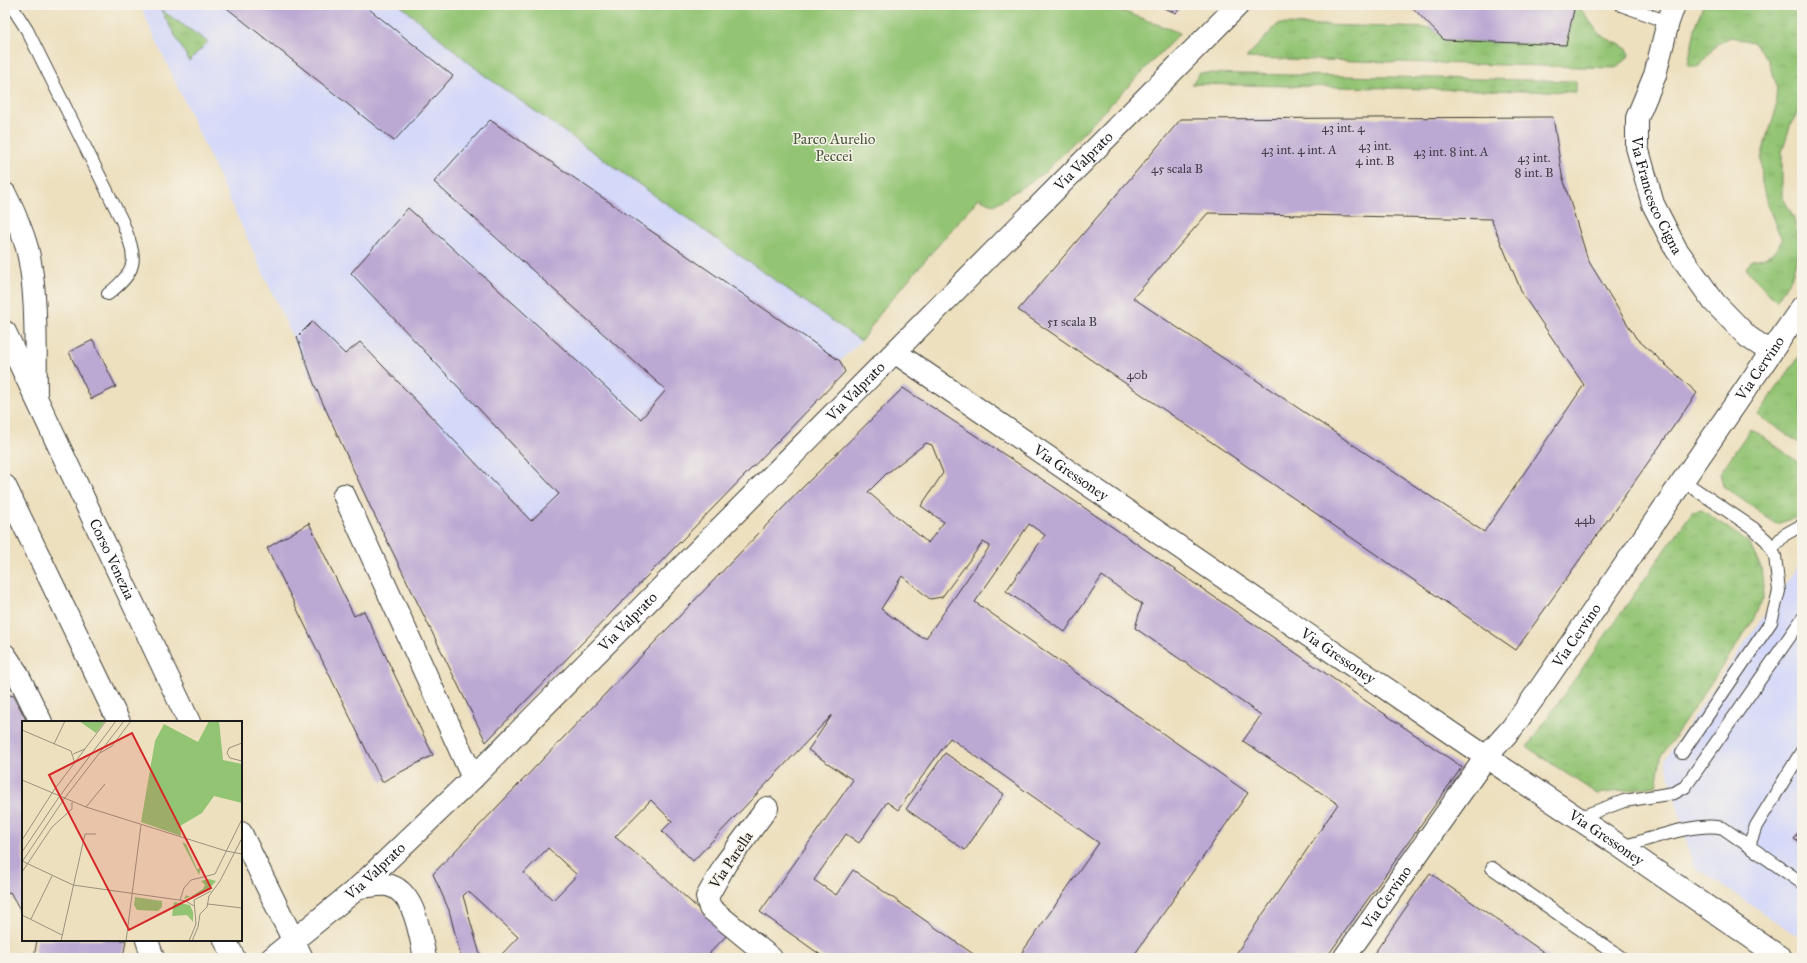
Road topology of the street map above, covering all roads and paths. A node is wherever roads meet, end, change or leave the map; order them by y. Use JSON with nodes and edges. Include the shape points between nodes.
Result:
{"nodes":[{"id":1,"x":11,"y":5,"type":"edge"},
{"id":2,"x":1238,"y":5,"type":"edge"},
{"id":3,"x":1621,"y":5,"type":"edge"},
{"id":4,"x":1671,"y":14,"type":"edge"},
{"id":5,"x":5,"y":194,"type":"edge"},
{"id":6,"x":108,"y":294,"type":"dead end"},
{"id":7,"x":1802,"y":307,"type":"edge"},
{"id":8,"x":5,"y":332,"type":"edge"},
{"id":9,"x":1771,"y":352,"type":"junction"},
{"id":10,"x":896,"y":353,"type":"junction"},
{"id":11,"x":36,"y":395,"type":"junction"},
{"id":12,"x":1683,"y":481,"type":"junction"},
{"id":13,"x":5,"y":486,"type":"edge"},
{"id":14,"x":344,"y":495,"type":"dead end"},
{"id":15,"x":1802,"y":525,"type":"edge"},
{"id":16,"x":1772,"y":549,"type":"junction"},
{"id":17,"x":1802,"y":619,"type":"edge"},
{"id":18,"x":9,"y":665,"type":"edge"},
{"id":19,"x":40,"y":721,"type":"edge"},
{"id":20,"x":119,"y":721,"type":"edge"},
{"id":21,"x":189,"y":721,"type":"edge"},
{"id":22,"x":1802,"y":751,"type":"edge"},
{"id":23,"x":1682,"y":753,"type":"dead end"},
{"id":24,"x":1486,"y":757,"type":"junction"},
{"id":25,"x":473,"y":778,"type":"junction"},
{"id":26,"x":767,"y":808,"type":"dead end"},
{"id":27,"x":1578,"y":818,"type":"junction"},
{"id":28,"x":242,"y":835,"type":"edge"},
{"id":29,"x":1749,"y":846,"type":"junction"},
{"id":30,"x":1621,"y":847,"type":"junction"},
{"id":31,"x":1492,"y":868,"type":"dead end"},
{"id":32,"x":1802,"y":883,"type":"edge"},
{"id":33,"x":359,"y":887,"type":"junction"},
{"id":34,"x":147,"y":941,"type":"edge"},
{"id":35,"x":226,"y":941,"type":"edge"},
{"id":36,"x":298,"y":950,"type":"edge"},
{"id":37,"x":153,"y":958,"type":"edge"},
{"id":38,"x":234,"y":958,"type":"edge"},
{"id":39,"x":272,"y":958,"type":"edge"},
{"id":40,"x":425,"y":958,"type":"edge"},
{"id":41,"x":771,"y":958,"type":"edge"},
{"id":42,"x":1344,"y":958,"type":"edge"},
{"id":43,"x":1622,"y":958,"type":"edge"},
{"id":44,"x":1781,"y":958,"type":"edge"}],
"edges":[{"from":1,"to":6,"type":"lane","via":[[27,30],[133,248],[133,267],[122,283]]},
{"from":2,"to":10,"type":"street","name":"Via Valprato"},
{"from":3,"to":4,"type":"lane"},
{"from":4,"to":9,"type":"street","name":"Via Francesco Cigna","via":[[1655,75],[1637,118],[1638,147],[1653,204],[1676,249],[1714,302],[1748,337]]},
{"from":5,"to":11,"type":"street","name":"Corso Venezia","via":[[27,249],[33,284]]},
{"from":7,"to":9,"type":"street","name":"Via Cervino"},
{"from":8,"to":11,"type":"street","name":"Corso Venezia"},
{"from":9,"to":12,"type":"street","name":"Via Cervino"},
{"from":10,"to":24,"type":"street","name":"Via Gressoney"},
{"from":10,"to":25,"type":"street","name":"Via Valprato"},
{"from":11,"to":21,"type":"street","name":"Corso Venezia"},
{"from":12,"to":16,"type":"lane","via":[[1753,528]]},
{"from":12,"to":24,"type":"street","name":"Via Cervino","via":[[1535,696],[1512,728]]},
{"from":13,"to":20,"type":"street"},
{"from":14,"to":25,"type":"street"},
{"from":15,"to":16,"type":"lane","via":[[1784,535]]},
{"from":16,"to":23,"type":"lane","via":[[1779,591],[1771,622]]},
{"from":17,"to":27,"type":"lane","via":[[1685,787],[1674,793],[1624,801]]},
{"from":18,"to":19,"type":"street"},
{"from":22,"to":29,"type":"lane","via":[[1756,826]]},
{"from":24,"to":27,"type":"street","name":"Via Gressoney"},
{"from":24,"to":42,"type":"street","name":"Via Cervino"},
{"from":25,"to":33,"type":"street","name":"Via Valprato"},
{"from":26,"to":41,"type":"street","name":"Via Parella","via":[[726,863],[707,897],[710,908]]},
{"from":27,"to":30,"type":"street","name":"Via Gressoney"},
{"from":28,"to":36,"type":"street"},
{"from":29,"to":30,"type":"lane","via":[[1723,828],[1713,825],[1670,833]]},
{"from":29,"to":32,"type":"lane"},
{"from":30,"to":44,"type":"street","name":"Via Gressoney"},
{"from":31,"to":43,"type":"lane"},
{"from":33,"to":36,"type":"street","name":"Via Valprato"},
{"from":33,"to":40,"type":"street","via":[[387,885],[404,894],[416,917]]},
{"from":34,"to":37,"type":"street"},
{"from":35,"to":38,"type":"street"},
{"from":36,"to":39,"type":"street","name":"Via Valprato"}]}
